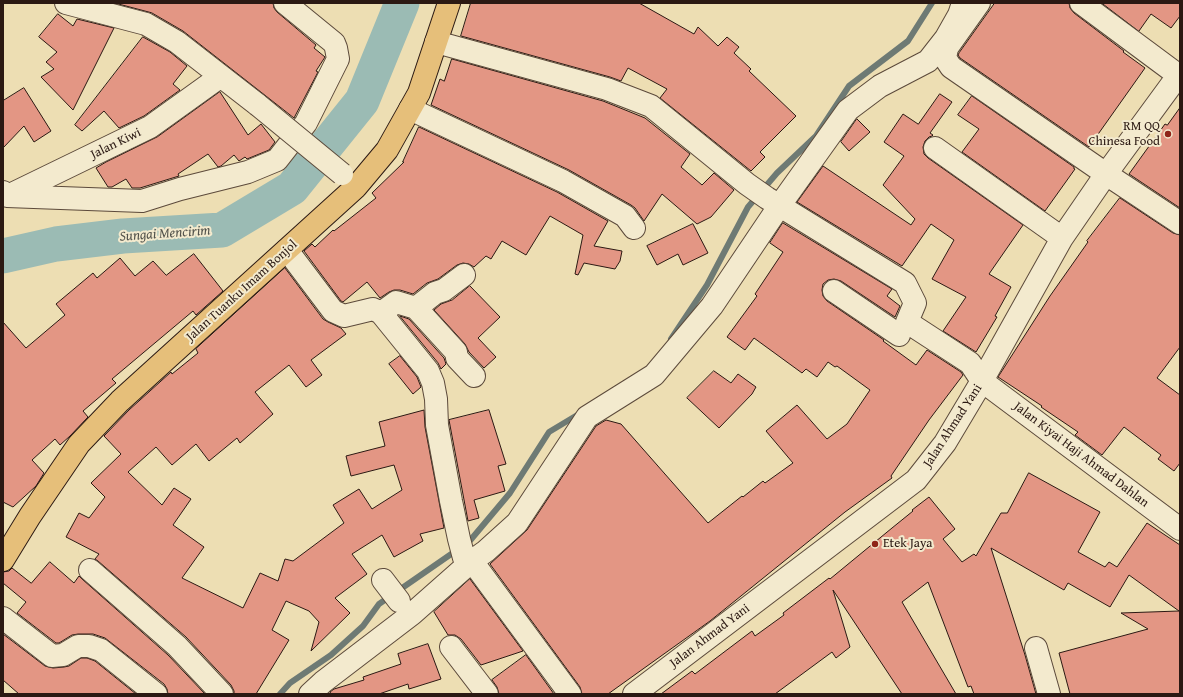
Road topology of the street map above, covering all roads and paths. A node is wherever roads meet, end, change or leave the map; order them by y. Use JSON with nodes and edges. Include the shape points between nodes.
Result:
{"nodes":[{"id":1,"x":66,"y":3,"type":"edge"},
{"id":2,"x":285,"y":3,"type":"edge"},
{"id":3,"x":449,"y":3,"type":"edge"},
{"id":4,"x":963,"y":3,"type":"edge"},
{"id":5,"x":979,"y":3,"type":"edge"},
{"id":6,"x":1081,"y":3,"type":"edge"},
{"id":7,"x":436,"y":42,"type":"junction"},
{"id":8,"x":1179,"y":74,"type":"edge"},
{"id":9,"x":221,"y":76,"type":"junction"},
{"id":10,"x":410,"y":109,"type":"junction"},
{"id":11,"x":934,"y":148,"type":"dead end"},
{"id":12,"x":1106,"y":174,"type":"junction"},
{"id":13,"x":349,"y":181,"type":"junction"},
{"id":14,"x":4,"y":195,"type":"edge"},
{"id":15,"x":774,"y":202,"type":"junction"},
{"id":16,"x":1180,"y":223,"type":"edge"},
{"id":17,"x":634,"y":228,"type":"dead end"},
{"id":18,"x":1062,"y":238,"type":"junction"},
{"id":19,"x":287,"y":250,"type":"junction"},
{"id":20,"x":464,"y":275,"type":"dead end"},
{"id":21,"x":834,"y":291,"type":"dead end"},
{"id":22,"x":416,"y":308,"type":"junction"},
{"id":23,"x":381,"y":314,"type":"junction"},
{"id":24,"x":906,"y":334,"type":"junction"},
{"id":25,"x":474,"y":376,"type":"dead end"},
{"id":26,"x":982,"y":381,"type":"junction"},
{"id":27,"x":1178,"y":525,"type":"edge"},
{"id":28,"x":465,"y":553,"type":"junction"},
{"id":29,"x":3,"y":560,"type":"edge"},
{"id":30,"x":90,"y":570,"type":"dead end"},
{"id":31,"x":383,"y":580,"type":"dead end"},
{"id":32,"x":399,"y":602,"type":"dead end"},
{"id":33,"x":3,"y":618,"type":"edge"},
{"id":34,"x":451,"y":647,"type":"dead end"},
{"id":35,"x":1036,"y":648,"type":"dead end"},
{"id":36,"x":156,"y":694,"type":"edge"},
{"id":37,"x":222,"y":694,"type":"edge"},
{"id":38,"x":310,"y":694,"type":"edge"},
{"id":39,"x":487,"y":694,"type":"edge"},
{"id":40,"x":570,"y":694,"type":"edge"},
{"id":41,"x":634,"y":694,"type":"edge"},
{"id":42,"x":1050,"y":694,"type":"edge"}],
"edges":[{"from":1,"to":9,"type":"street","via":[[146,24],[177,42]]},
{"from":2,"to":14,"type":"street","via":[[334,43],[338,59],[306,123],[277,160],[248,172],[142,201]]},
{"from":3,"to":7,"type":"main road","name":"Jalan Tuanku Imam Bonjol"},
{"from":4,"to":15,"type":"street","via":[[946,38],[928,61],[880,86],[848,110]]},
{"from":5,"to":12,"type":"street","via":[[947,48],[945,58],[951,67]]},
{"from":6,"to":8,"type":"street"},
{"from":7,"to":10,"type":"main road","name":"Jalan Tuanku Imam Bonjol","via":[[419,93]]},
{"from":7,"to":15,"type":"street","via":[[606,89],[651,106],[747,184]]},
{"from":8,"to":12,"type":"street","name":"Jalan Ahmad Yani"},
{"from":9,"to":13,"type":"street","bridge":true},
{"from":9,"to":14,"type":"street","name":"Jalan Kiwi","via":[[150,127]]},
{"from":10,"to":13,"type":"main road","name":"Jalan Tuanku Imam Bonjol","via":[[387,150]]},
{"from":10,"to":17,"type":"street","via":[[563,181],[625,216]]},
{"from":11,"to":18,"type":"street"},
{"from":12,"to":16,"type":"street"},
{"from":12,"to":18,"type":"street","name":"Jalan Ahmad Yani"},
{"from":13,"to":19,"type":"main road","name":"Jalan Tuanku Imam Bonjol"},
{"from":15,"to":24,"type":"street","via":[[905,283],[915,303]]},
{"from":15,"to":28,"type":"street","via":[[712,306],[654,375],[587,417],[517,523],[486,551]]},
{"from":18,"to":26,"type":"street","name":"Jalan Ahmad Yani"},
{"from":19,"to":23,"type":"street","via":[[333,311],[344,316],[373,309]]},
{"from":19,"to":29,"type":"main road","name":"Jalan Tuanku Imam Bonjol","via":[[120,401],[79,444]]},
{"from":20,"to":22,"type":"street"},
{"from":21,"to":24,"type":"street","name":"Jalan Kiyai Haji Ahmad Dahlan"},
{"from":22,"to":23,"type":"street","via":[[396,302]]},
{"from":22,"to":25,"type":"street"},
{"from":23,"to":28,"type":"street","via":[[428,371],[433,383],[437,425],[451,501]]},
{"from":24,"to":26,"type":"street","name":"Jalan Kiyai Haji Ahmad Dahlan","via":[[970,363]]},
{"from":26,"to":27,"type":"street","name":"Jalan Kiyai Haji Ahmad Dahlan"},
{"from":26,"to":41,"type":"street","name":"Jalan Ahmad Yani","via":[[945,443],[916,480]]},
{"from":28,"to":38,"type":"street","via":[[412,614]]},
{"from":28,"to":40,"type":"street"},
{"from":30,"to":37,"type":"street","via":[[177,646]]},
{"from":31,"to":32,"type":"street"},
{"from":33,"to":36,"type":"street","via":[[52,656],[63,655],[78,646],[101,650]]},
{"from":34,"to":39,"type":"street"},
{"from":35,"to":42,"type":"street"}]}
